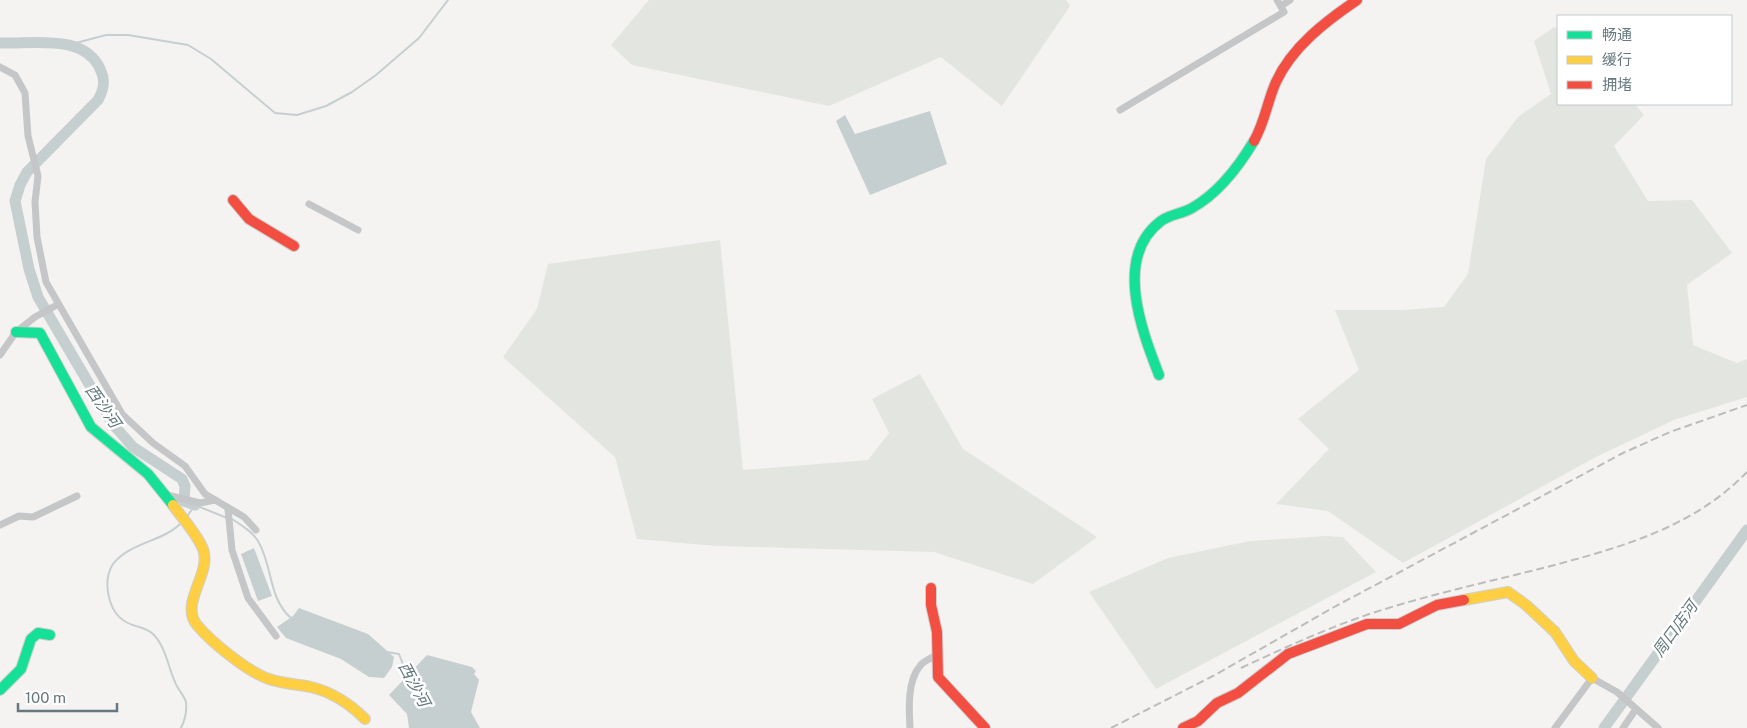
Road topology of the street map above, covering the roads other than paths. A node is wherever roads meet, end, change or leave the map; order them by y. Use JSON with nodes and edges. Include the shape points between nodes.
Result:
{"nodes":[{"id":1,"x":1290,"y":0,"type":"edge"},
{"id":2,"x":1357,"y":0,"type":"edge"},
{"id":3,"x":1279,"y":3,"type":"edge"},
{"id":4,"x":0,"y":67,"type":"edge"},
{"id":5,"x":1120,"y":110,"type":"dead end"},
{"id":6,"x":233,"y":200,"type":"dead end"},
{"id":7,"x":310,"y":204,"type":"dead end"},
{"id":8,"x":358,"y":230,"type":"dead end"},
{"id":9,"x":294,"y":246,"type":"dead end"},
{"id":10,"x":55,"y":306,"type":"dead end"},
{"id":11,"x":16,"y":332,"type":"junction"},
{"id":12,"x":0,"y":355,"type":"edge"},
{"id":13,"x":1159,"y":375,"type":"dead end"},
{"id":14,"x":77,"y":496,"type":"dead end"},
{"id":15,"x":167,"y":496,"type":"junction"},
{"id":16,"x":215,"y":500,"type":"junction"},
{"id":17,"x":228,"y":509,"type":"junction"},
{"id":18,"x":0,"y":524,"type":"edge"},
{"id":19,"x":256,"y":530,"type":"dead end"},
{"id":20,"x":931,"y":588,"type":"dead end"},
{"id":21,"x":50,"y":635,"type":"dead end"},
{"id":22,"x":276,"y":636,"type":"dead end"},
{"id":23,"x":936,"y":655,"type":"junction"},
{"id":24,"x":1592,"y":678,"type":"junction"},
{"id":25,"x":0,"y":690,"type":"edge"},
{"id":26,"x":1635,"y":708,"type":"junction"},
{"id":27,"x":365,"y":719,"type":"dead end"},
{"id":28,"x":910,"y":728,"type":"edge"},
{"id":29,"x":984,"y":728,"type":"edge"},
{"id":30,"x":1184,"y":728,"type":"edge"},
{"id":31,"x":1555,"y":728,"type":"edge"},
{"id":32,"x":1623,"y":728,"type":"edge"},
{"id":33,"x":1658,"y":728,"type":"edge"}],
"edges":[{"from":1,"to":3,"type":"street"},
{"from":2,"to":13,"type":"street","via":[[1322,27],[1289,61],[1278,77],[1262,125],[1226,180],[1191,209],[1167,216],[1148,236],[1138,257],[1133,300]]},
{"from":3,"to":5,"type":"street","via":[[1284,12]]},
{"from":4,"to":16,"type":"street","via":[[15,75],[24,89],[31,150],[38,176],[35,202],[37,237],[46,282],[122,414],[153,444],[185,466],[205,494]]},
{"from":6,"to":9,"type":"street","via":[[249,219]]},
{"from":7,"to":8,"type":"street"},
{"from":10,"to":11,"type":"street"},
{"from":11,"to":12,"type":"street"},
{"from":11,"to":15,"type":"street","via":[[40,333],[91,427],[148,474]]},
{"from":14,"to":18,"type":"street","via":[[33,517],[19,516]]},
{"from":15,"to":16,"type":"street","via":[[200,503]]},
{"from":15,"to":27,"type":"street","via":[[202,549],[204,560],[200,584],[191,608],[197,625],[256,674],[312,687],[348,702]]},
{"from":16,"to":17,"type":"street"},
{"from":17,"to":19,"type":"street","via":[[244,517]]},
{"from":17,"to":22,"type":"street","via":[[232,550],[248,598]]},
{"from":20,"to":23,"type":"street"},
{"from":21,"to":25,"type":"street","via":[[38,634],[30,639],[21,669]]},
{"from":23,"to":28,"type":"street","via":[[920,666],[913,682],[909,704]]},
{"from":23,"to":29,"type":"street","via":[[938,677]]},
{"from":24,"to":26,"type":"street","via":[[1617,692]]},
{"from":24,"to":30,"type":"street","via":[[1574,661],[1555,632],[1508,592],[1438,605],[1400,624],[1367,624],[1307,646],[1288,654],[1238,693],[1217,703],[1198,721]]},
{"from":24,"to":31,"type":"street"},
{"from":26,"to":32,"type":"street"},
{"from":26,"to":33,"type":"street"}]}
